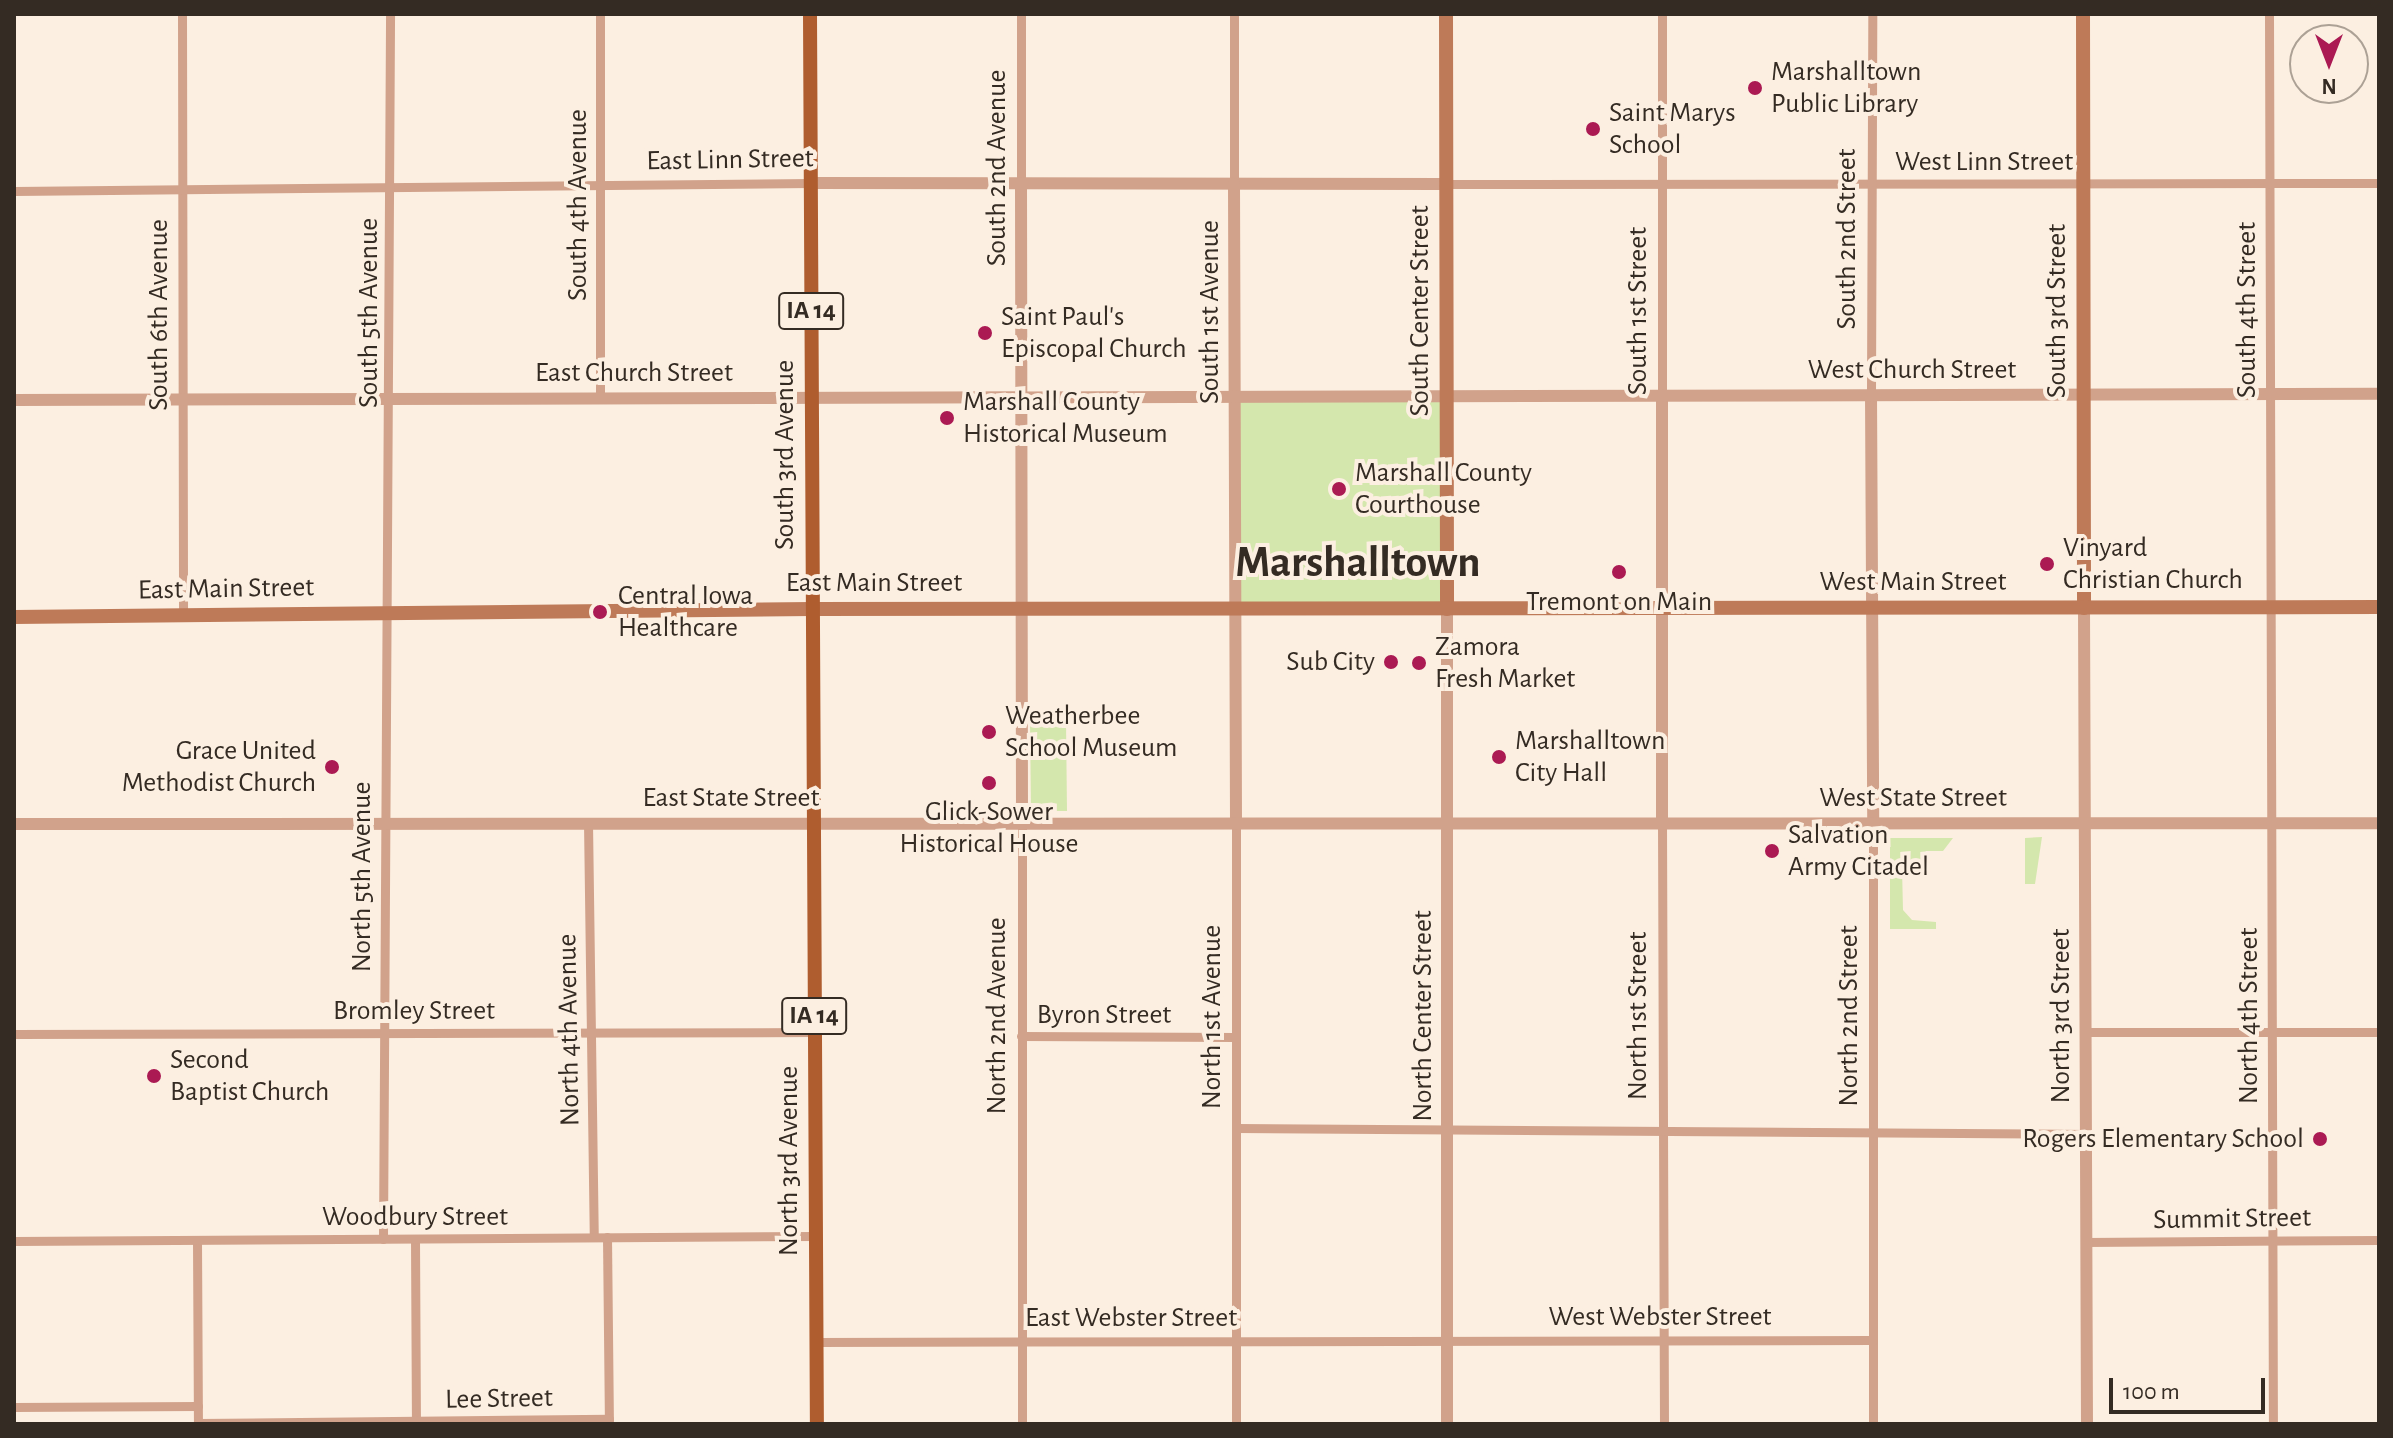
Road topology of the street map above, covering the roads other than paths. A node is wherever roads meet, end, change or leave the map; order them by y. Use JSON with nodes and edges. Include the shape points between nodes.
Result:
{"nodes":[{"id":1,"x":182,"y":14,"type":"edge"},
{"id":2,"x":390,"y":14,"type":"edge"},
{"id":3,"x":600,"y":14,"type":"edge"},
{"id":4,"x":810,"y":14,"type":"edge"},
{"id":5,"x":1021,"y":14,"type":"edge"},
{"id":6,"x":1234,"y":14,"type":"edge"},
{"id":7,"x":1446,"y":14,"type":"edge"},
{"id":8,"x":1662,"y":14,"type":"edge"},
{"id":9,"x":1872,"y":14,"type":"edge"},
{"id":10,"x":2083,"y":14,"type":"edge"},
{"id":11,"x":2269,"y":14,"type":"edge"},
{"id":12,"x":811,"y":183,"type":"junction"},
{"id":13,"x":1021,"y":183,"type":"junction"},
{"id":14,"x":2379,"y":183,"type":"edge"},
{"id":15,"x":1234,"y":184,"type":"junction"},
{"id":16,"x":1446,"y":184,"type":"junction"},
{"id":17,"x":1871,"y":184,"type":"junction"},
{"id":18,"x":2083,"y":184,"type":"junction"},
{"id":19,"x":2269,"y":184,"type":"junction"},
{"id":20,"x":600,"y":185,"type":"junction"},
{"id":21,"x":1662,"y":185,"type":"junction"},
{"id":22,"x":390,"y":187,"type":"junction"},
{"id":23,"x":181,"y":189,"type":"junction"},
{"id":24,"x":14,"y":191,"type":"edge"},
{"id":25,"x":1446,"y":393,"type":"junction"},
{"id":26,"x":2084,"y":393,"type":"junction"},
{"id":27,"x":1234,"y":394,"type":"junction"},
{"id":28,"x":1871,"y":394,"type":"junction"},
{"id":29,"x":2269,"y":394,"type":"junction"},
{"id":30,"x":2379,"y":394,"type":"edge"},
{"id":31,"x":811,"y":395,"type":"junction"},
{"id":32,"x":1021,"y":395,"type":"junction"},
{"id":33,"x":1662,"y":396,"type":"junction"},
{"id":34,"x":600,"y":397,"type":"junction"},
{"id":35,"x":390,"y":398,"type":"junction"},
{"id":36,"x":182,"y":399,"type":"junction"},
{"id":37,"x":14,"y":400,"type":"edge"},
{"id":38,"x":2269,"y":607,"type":"junction"},
{"id":39,"x":2379,"y":607,"type":"edge"},
{"id":40,"x":1662,"y":608,"type":"junction"},
{"id":41,"x":2084,"y":608,"type":"junction"},
{"id":42,"x":812,"y":609,"type":"junction"},
{"id":43,"x":1021,"y":609,"type":"junction"},
{"id":44,"x":1235,"y":609,"type":"junction"},
{"id":45,"x":1447,"y":609,"type":"junction"},
{"id":46,"x":1871,"y":609,"type":"junction"},
{"id":47,"x":388,"y":612,"type":"junction"},
{"id":48,"x":183,"y":616,"type":"junction"},
{"id":49,"x":14,"y":617,"type":"edge"},
{"id":50,"x":811,"y":821,"type":"junction"},
{"id":51,"x":1873,"y":821,"type":"junction"},
{"id":52,"x":588,"y":822,"type":"junction"},
{"id":53,"x":2085,"y":822,"type":"junction"},
{"id":54,"x":384,"y":823,"type":"junction"},
{"id":55,"x":1022,"y":823,"type":"junction"},
{"id":56,"x":1662,"y":823,"type":"junction"},
{"id":57,"x":2271,"y":823,"type":"junction"},
{"id":58,"x":2379,"y":823,"type":"edge"},
{"id":59,"x":14,"y":824,"type":"edge"},
{"id":60,"x":1236,"y":824,"type":"junction"},
{"id":61,"x":1447,"y":824,"type":"junction"},
{"id":62,"x":814,"y":1032,"type":"junction"},
{"id":63,"x":2085,"y":1032,"type":"junction"},
{"id":64,"x":2270,"y":1032,"type":"junction"},
{"id":65,"x":2379,"y":1032,"type":"edge"},
{"id":66,"x":383,"y":1033,"type":"junction"},
{"id":67,"x":591,"y":1033,"type":"junction"},
{"id":68,"x":14,"y":1034,"type":"edge"},
{"id":69,"x":1021,"y":1036,"type":"junction"},
{"id":70,"x":1235,"y":1037,"type":"junction"},
{"id":71,"x":1447,"y":1126,"type":"junction"},
{"id":72,"x":1236,"y":1128,"type":"junction"},
{"id":73,"x":1662,"y":1129,"type":"junction"},
{"id":74,"x":1873,"y":1132,"type":"junction"},
{"id":75,"x":2086,"y":1134,"type":"junction"},
{"id":76,"x":815,"y":1236,"type":"junction"},
{"id":77,"x":594,"y":1237,"type":"junction"},
{"id":78,"x":607,"y":1237,"type":"junction"},
{"id":79,"x":383,"y":1239,"type":"junction"},
{"id":80,"x":415,"y":1239,"type":"junction"},
{"id":81,"x":197,"y":1240,"type":"junction"},
{"id":82,"x":2272,"y":1240,"type":"junction"},
{"id":83,"x":2379,"y":1240,"type":"edge"},
{"id":84,"x":14,"y":1241,"type":"edge"},
{"id":85,"x":2086,"y":1242,"type":"junction"},
{"id":86,"x":1446,"y":1338,"type":"junction"},
{"id":87,"x":1234,"y":1339,"type":"junction"},
{"id":88,"x":1664,"y":1339,"type":"junction"},
{"id":89,"x":1022,"y":1340,"type":"junction"},
{"id":90,"x":1873,"y":1340,"type":"junction"},
{"id":91,"x":816,"y":1342,"type":"junction"},
{"id":92,"x":198,"y":1406,"type":"junction"},
{"id":93,"x":14,"y":1407,"type":"edge"},
{"id":94,"x":609,"y":1422,"type":"edge"},
{"id":95,"x":416,"y":1423,"type":"edge"},
{"id":96,"x":198,"y":1424,"type":"edge"},
{"id":97,"x":817,"y":1424,"type":"edge"},
{"id":98,"x":1022,"y":1424,"type":"edge"},
{"id":99,"x":1236,"y":1424,"type":"edge"},
{"id":100,"x":1447,"y":1424,"type":"edge"},
{"id":101,"x":1664,"y":1424,"type":"edge"},
{"id":102,"x":1873,"y":1424,"type":"edge"},
{"id":103,"x":2087,"y":1424,"type":"edge"},
{"id":104,"x":2273,"y":1424,"type":"edge"}],
"edges":[{"from":1,"to":23,"type":"street","name":"South 6th Avenue"},
{"from":2,"to":22,"type":"street","name":"South 5th Avenue"},
{"from":3,"to":20,"type":"street","name":"South 4th Avenue"},
{"from":4,"to":12,"type":"main road","name":"South 3rd Avenue","number":"IA 14"},
{"from":5,"to":13,"type":"street","name":"South 2nd Avenue"},
{"from":6,"to":15,"type":"street","name":"South 1st Avenue"},
{"from":7,"to":16,"type":"main road","name":"South Center Street"},
{"from":8,"to":21,"type":"street","name":"South 1st Street"},
{"from":9,"to":17,"type":"street","name":"South 2nd Street"},
{"from":10,"to":18,"type":"main road","name":"South 3rd Street"},
{"from":11,"to":19,"type":"street","name":"South 4th Street"},
{"from":12,"to":13,"type":"street","name":"East Linn Street"},
{"from":12,"to":20,"type":"street","name":"East Linn Street"},
{"from":12,"to":31,"type":"main road","name":"South 3rd Avenue","number":"IA 14"},
{"from":13,"to":15,"type":"street","name":"East Linn Street"},
{"from":13,"to":32,"type":"street","name":"South 2nd Avenue"},
{"from":14,"to":19,"type":"street","name":"West Linn Street"},
{"from":15,"to":16,"type":"street","name":"East Linn Street"},
{"from":15,"to":27,"type":"street","name":"South 1st Avenue"},
{"from":16,"to":21,"type":"street","name":"West Linn Street"},
{"from":16,"to":25,"type":"main road","name":"South Center Street"},
{"from":17,"to":18,"type":"street","name":"West Linn Street"},
{"from":17,"to":21,"type":"street","name":"West Linn Street"},
{"from":17,"to":28,"type":"street","name":"South 2nd Street"},
{"from":18,"to":19,"type":"street","name":"West Linn Street"},
{"from":18,"to":26,"type":"main road","name":"South 3rd Street"},
{"from":19,"to":29,"type":"street","name":"South 4th Street"},
{"from":20,"to":22,"type":"street","name":"East Linn Street"},
{"from":20,"to":34,"type":"street","name":"South 4th Avenue"},
{"from":21,"to":33,"type":"street","name":"South 1st Street"},
{"from":22,"to":23,"type":"street","name":"East Linn Street"},
{"from":22,"to":35,"type":"street","name":"South 5th Avenue"},
{"from":23,"to":24,"type":"street","name":"East Linn Street"},
{"from":23,"to":36,"type":"street","name":"South 6th Avenue"},
{"from":25,"to":27,"type":"street","name":"East Church Street"},
{"from":25,"to":33,"type":"street","name":"West Church Street"},
{"from":25,"to":45,"type":"main road","name":"South Center Street"},
{"from":26,"to":28,"type":"street","name":"West Church Street"},
{"from":26,"to":29,"type":"street","name":"West Church Street"},
{"from":26,"to":41,"type":"main road","name":"South 3rd Street"},
{"from":27,"to":32,"type":"street","name":"East Church Street"},
{"from":27,"to":44,"type":"street","name":"South 1st Avenue"},
{"from":28,"to":33,"type":"street","name":"West Church Street"},
{"from":28,"to":46,"type":"street","name":"South 2nd Street"},
{"from":29,"to":30,"type":"street","name":"West Church Street"},
{"from":29,"to":38,"type":"street","name":"South 4th Street"},
{"from":31,"to":32,"type":"street","name":"East Church Street"},
{"from":31,"to":34,"type":"street","name":"East Church Street"},
{"from":31,"to":42,"type":"main road","name":"South 3rd Avenue","number":"IA 14"},
{"from":32,"to":43,"type":"street","name":"South 2nd Avenue"},
{"from":33,"to":40,"type":"street","name":"South 1st Street"},
{"from":34,"to":35,"type":"street","name":"East Church Street"},
{"from":35,"to":36,"type":"street","name":"East Church Street"},
{"from":35,"to":47,"type":"street","name":"South 5th Avenue"},
{"from":36,"to":37,"type":"street","name":"East Church Street"},
{"from":36,"to":48,"type":"street","name":"South 6th Avenue"},
{"from":38,"to":39,"type":"main road","name":"West Main Street"},
{"from":38,"to":41,"type":"main road","name":"West Main Street"},
{"from":38,"to":57,"type":"street","name":"North 4th Street"},
{"from":40,"to":45,"type":"main road","name":"West Main Street"},
{"from":40,"to":46,"type":"main road","name":"West Main Street"},
{"from":40,"to":56,"type":"street","name":"North 1st Street"},
{"from":41,"to":46,"type":"main road","name":"West Main Street"},
{"from":41,"to":53,"type":"street","name":"North 3rd Street"},
{"from":42,"to":43,"type":"main road","name":"East Main Street"},
{"from":42,"to":47,"type":"main road","name":"East Main Street"},
{"from":42,"to":50,"type":"main road","name":"North 3rd Avenue","number":"IA 14"},
{"from":43,"to":44,"type":"main road","name":"East Main Street"},
{"from":43,"to":55,"type":"street","name":"North 2nd Avenue"},
{"from":44,"to":45,"type":"main road","name":"East Main Street"},
{"from":44,"to":60,"type":"street","name":"North 1st Avenue"},
{"from":45,"to":61,"type":"street","name":"North Center Street"},
{"from":46,"to":51,"type":"street","name":"North 2nd Street"},
{"from":47,"to":48,"type":"main road","name":"East Main Street"},
{"from":47,"to":54,"type":"street","name":"North 5th Avenue"},
{"from":48,"to":49,"type":"main road","name":"East Main Street"},
{"from":50,"to":52,"type":"street","name":"East State Street"},
{"from":50,"to":55,"type":"street","name":"East State Street"},
{"from":50,"to":62,"type":"main road","name":"North 3rd Avenue","number":"IA 14"},
{"from":51,"to":53,"type":"street","name":"West State Street"},
{"from":51,"to":56,"type":"street","name":"West State Street"},
{"from":51,"to":74,"type":"street","name":"North 2nd Street"},
{"from":52,"to":54,"type":"street","name":"East State Street"},
{"from":52,"to":67,"type":"street","name":"North 4th Avenue"},
{"from":53,"to":57,"type":"street","name":"West State Street"},
{"from":53,"to":63,"type":"street","name":"North 3rd Street"},
{"from":54,"to":59,"type":"street","name":"East State Street"},
{"from":54,"to":66,"type":"street","name":"North 5th Avenue"},
{"from":55,"to":60,"type":"street","name":"East State Street"},
{"from":55,"to":69,"type":"street","name":"North 2nd Avenue"},
{"from":56,"to":61,"type":"street","name":"West State Street"},
{"from":56,"to":73,"type":"street","name":"North 1st Street"},
{"from":57,"to":58,"type":"street","name":"West State Street"},
{"from":57,"to":64,"type":"street","name":"North 4th Street"},
{"from":60,"to":61,"type":"street","name":"East State Street"},
{"from":60,"to":70,"type":"street","name":"North 1st Avenue"},
{"from":61,"to":71,"type":"street","name":"North Center Street"},
{"from":62,"to":67,"type":"street","name":"Bromley Street"},
{"from":62,"to":76,"type":"main road","name":"North 3rd Avenue","number":"IA 14"},
{"from":63,"to":64,"type":"street"},
{"from":63,"to":75,"type":"street","name":"North 3rd Street"},
{"from":64,"to":65,"type":"street"},
{"from":64,"to":82,"type":"street","name":"North 4th Street"},
{"from":66,"to":67,"type":"street","name":"Bromley Street"},
{"from":66,"to":68,"type":"street","name":"Bromley Street"},
{"from":66,"to":79,"type":"street","name":"North 5th Avenue"},
{"from":67,"to":77,"type":"street","name":"North 4th Avenue"},
{"from":69,"to":70,"type":"street","name":"Byron Street"},
{"from":69,"to":89,"type":"street","name":"North 2nd Avenue"},
{"from":70,"to":72,"type":"street","name":"North 1st Avenue"},
{"from":71,"to":72,"type":"street"},
{"from":71,"to":73,"type":"street"},
{"from":71,"to":86,"type":"street","name":"North Center Street"},
{"from":72,"to":87,"type":"street","name":"North 1st Avenue"},
{"from":73,"to":74,"type":"street"},
{"from":73,"to":88,"type":"street","name":"North 1st Street"},
{"from":74,"to":75,"type":"street"},
{"from":74,"to":90,"type":"street","name":"North 2nd Street"},
{"from":75,"to":85,"type":"street","name":"North 3rd Street"},
{"from":76,"to":78,"type":"street","name":"Woodbury Street"},
{"from":76,"to":91,"type":"main road","name":"North 3rd Avenue","number":"IA 14"},
{"from":77,"to":78,"type":"street","name":"Woodbury Street"},
{"from":77,"to":80,"type":"street","name":"Woodbury Street"},
{"from":78,"to":94,"type":"street"},
{"from":79,"to":80,"type":"street","name":"Woodbury Street"},
{"from":79,"to":81,"type":"street","name":"Woodbury Street"},
{"from":80,"to":95,"type":"street"},
{"from":81,"to":84,"type":"street","name":"Woodbury Street"},
{"from":81,"to":92,"type":"street"},
{"from":82,"to":83,"type":"street","name":"Summit Street"},
{"from":82,"to":85,"type":"street","name":"Summit Street"},
{"from":82,"to":104,"type":"street","name":"North 4th Street"},
{"from":85,"to":103,"type":"street","name":"North 3rd Street"},
{"from":86,"to":87,"type":"street","name":"East Webster Street"},
{"from":86,"to":88,"type":"street","name":"West Webster Street"},
{"from":86,"to":100,"type":"street","name":"North Center Street"},
{"from":87,"to":89,"type":"street","name":"East Webster Street"},
{"from":87,"to":99,"type":"street","name":"North 1st Avenue"},
{"from":88,"to":90,"type":"street","name":"West Webster Street"},
{"from":88,"to":101,"type":"street","name":"North 1st Street"},
{"from":89,"to":91,"type":"street","name":"East Webster Street"},
{"from":89,"to":98,"type":"street","name":"North 2nd Avenue"},
{"from":90,"to":102,"type":"street","name":"North 2nd Street"},
{"from":91,"to":97,"type":"main road","name":"North 3rd Avenue","number":"IA 14"},
{"from":92,"to":93,"type":"street"},
{"from":92,"to":96,"type":"street"},
{"from":94,"to":95,"type":"street","name":"Lee Street"},
{"from":95,"to":96,"type":"street","name":"Lee Street"}]}
